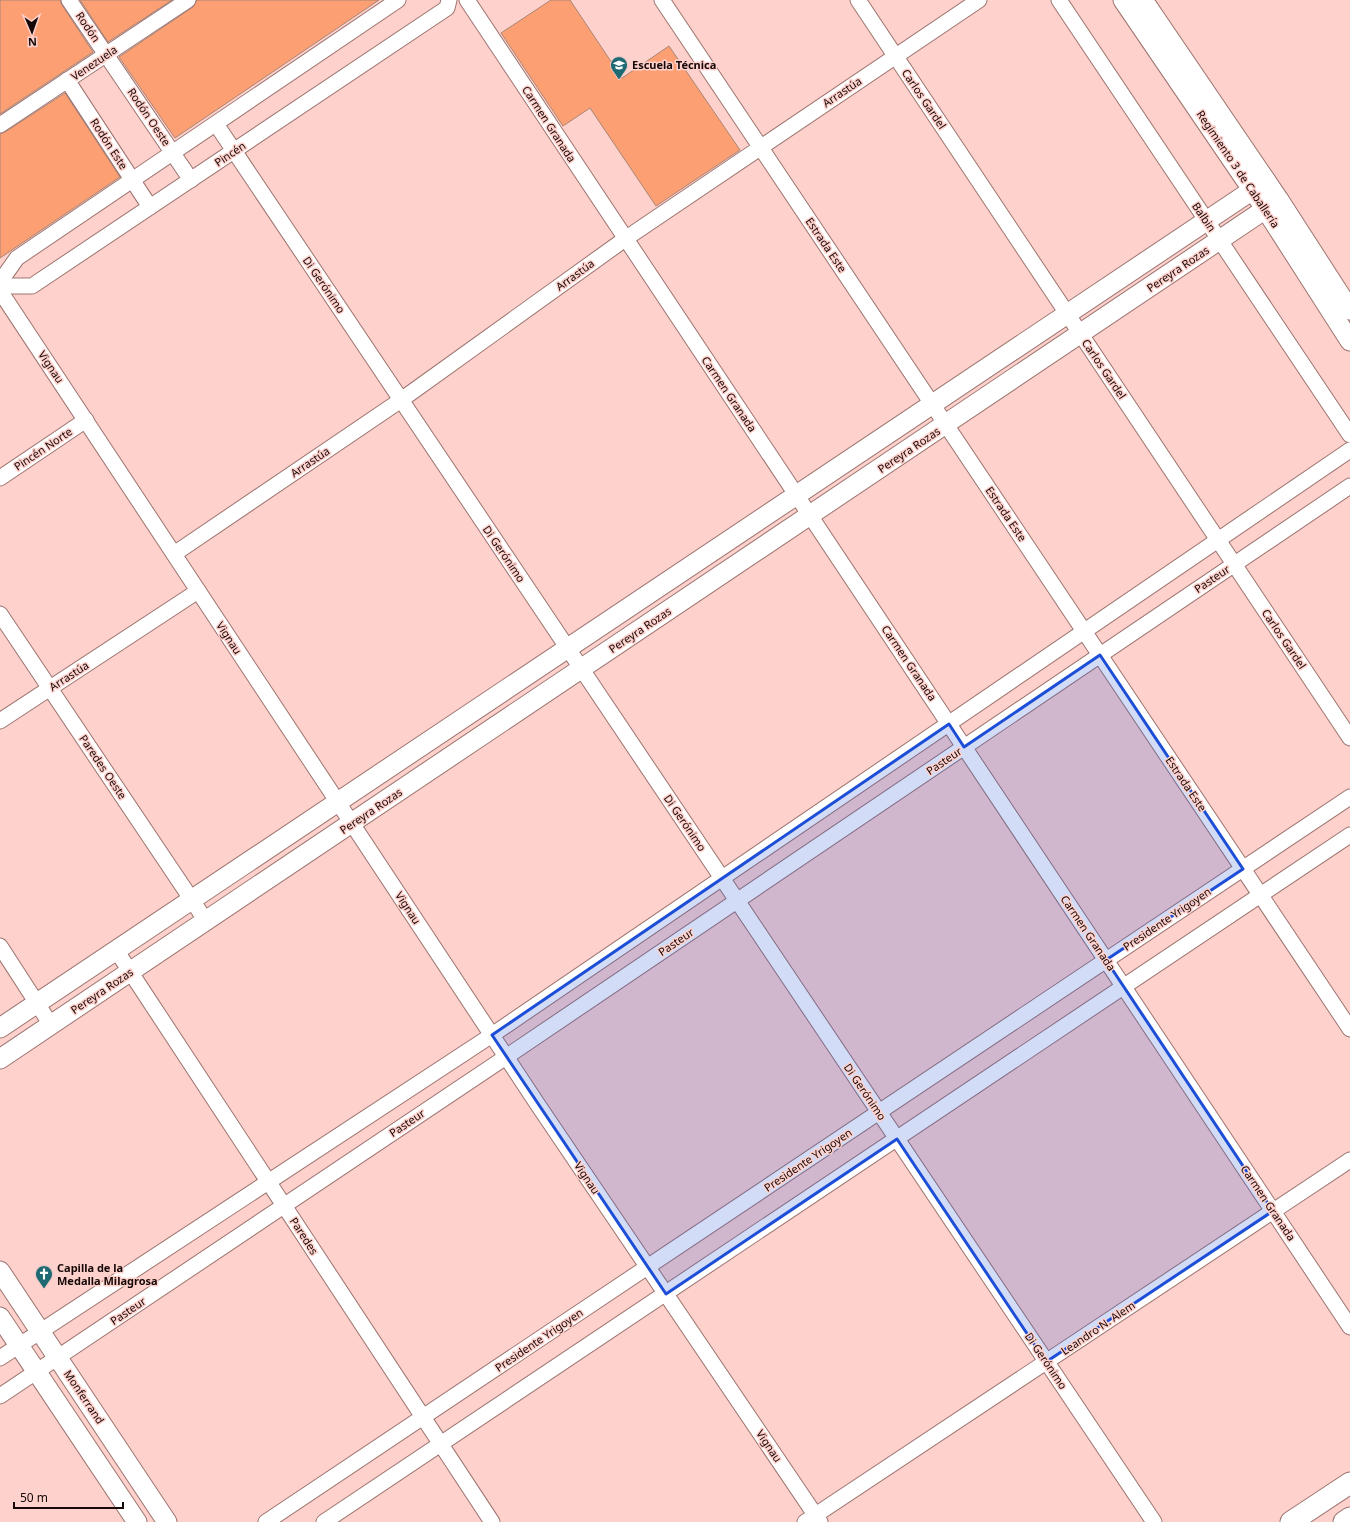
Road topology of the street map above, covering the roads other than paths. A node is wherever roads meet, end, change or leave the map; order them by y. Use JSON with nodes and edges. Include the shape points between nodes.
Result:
{"nodes":[{"id":1,"x":69,"y":0,"type":"edge"},
{"id":2,"x":188,"y":0,"type":"edge"},
{"id":3,"x":398,"y":0,"type":"edge"},
{"id":4,"x":449,"y":0,"type":"edge"},
{"id":5,"x":467,"y":0,"type":"edge"},
{"id":6,"x":662,"y":0,"type":"edge"},
{"id":7,"x":858,"y":0,"type":"edge"},
{"id":8,"x":978,"y":0,"type":"edge"},
{"id":9,"x":1059,"y":0,"type":"edge"},
{"id":10,"x":1123,"y":0,"type":"edge"},
{"id":11,"x":1143,"y":0,"type":"edge"},
{"id":12,"x":106,"y":54,"type":"junction"},
{"id":13,"x":896,"y":56,"type":"junction"},
{"id":14,"x":67,"y":80,"type":"junction"},
{"id":15,"x":216,"y":124,"type":"junction"},
{"id":16,"x":0,"y":125,"type":"edge"},
{"id":17,"x":761,"y":147,"type":"junction"},
{"id":18,"x":234,"y":151,"type":"junction"},
{"id":19,"x":173,"y":153,"type":"junction"},
{"id":20,"x":132,"y":180,"type":"junction"},
{"id":21,"x":191,"y":180,"type":"junction"},
{"id":22,"x":1259,"y":186,"type":"junction"},
{"id":23,"x":1273,"y":205,"type":"junction"},
{"id":24,"x":150,"y":207,"type":"junction"},
{"id":25,"x":1207,"y":221,"type":"junction"},
{"id":26,"x":625,"y":239,"type":"junction"},
{"id":27,"x":1220,"y":241,"type":"junction"},
{"id":28,"x":0,"y":282,"type":"edge"},
{"id":29,"x":0,"y":286,"type":"edge"},
{"id":30,"x":0,"y":291,"type":"edge"},
{"id":31,"x":1350,"y":310,"type":"edge"},
{"id":32,"x":1068,"y":314,"type":"junction"},
{"id":33,"x":1081,"y":334,"type":"junction"},
{"id":34,"x":1350,"y":341,"type":"edge"},
{"id":35,"x":401,"y":400,"type":"junction"},
{"id":36,"x":932,"y":404,"type":"junction"},
{"id":37,"x":86,"y":420,"type":"junction"},
{"id":38,"x":946,"y":425,"type":"junction"},
{"id":39,"x":1350,"y":435,"type":"edge"},
{"id":40,"x":1350,"y":450,"type":"edge"},
{"id":41,"x":0,"y":478,"type":"edge"},
{"id":42,"x":1350,"y":486,"type":"edge"},
{"id":43,"x":796,"y":495,"type":"junction"},
{"id":44,"x":810,"y":516,"type":"junction"},
{"id":45,"x":1218,"y":540,"type":"junction"},
{"id":46,"x":174,"y":554,"type":"junction"},
{"id":47,"x":1234,"y":564,"type":"junction"},
{"id":48,"x":198,"y":591,"type":"junction"},
{"id":49,"x":0,"y":614,"type":"edge"},
{"id":50,"x":1084,"y":631,"type":"junction"},
{"id":51,"x":568,"y":648,"type":"junction"},
{"id":52,"x":1100,"y":655,"type":"junction"},
{"id":53,"x":582,"y":669,"type":"junction"},
{"id":54,"x":50,"y":689,"type":"junction"},
{"id":55,"x":0,"y":722,"type":"edge"},
{"id":56,"x":949,"y":724,"type":"junction"},
{"id":57,"x":1350,"y":738,"type":"edge"},
{"id":58,"x":964,"y":747,"type":"junction"},
{"id":59,"x":1350,"y":797,"type":"edge"},
{"id":60,"x":338,"y":802,"type":"junction"},
{"id":61,"x":352,"y":823,"type":"junction"},
{"id":62,"x":1350,"y":835,"type":"edge"},
{"id":63,"x":1243,"y":869,"type":"junction"},
{"id":64,"x":722,"y":878,"type":"junction"},
{"id":65,"x":1260,"y":895,"type":"junction"},
{"id":66,"x":192,"y":900,"type":"junction"},
{"id":67,"x":737,"y":901,"type":"junction"},
{"id":68,"x":206,"y":921,"type":"junction"},
{"id":69,"x":0,"y":946,"type":"edge"},
{"id":70,"x":116,"y":950,"type":"junction"},
{"id":71,"x":1106,"y":960,"type":"junction"},
{"id":72,"x":131,"y":972,"type":"junction"},
{"id":73,"x":1124,"y":986,"type":"junction"},
{"id":74,"x":37,"y":1003,"type":"junction"},
{"id":75,"x":51,"y":1025,"type":"junction"},
{"id":76,"x":0,"y":1028,"type":"edge"},
{"id":77,"x":1350,"y":1029,"type":"edge"},
{"id":78,"x":492,"y":1035,"type":"junction"},
{"id":79,"x":506,"y":1057,"type":"junction"},
{"id":80,"x":0,"y":1059,"type":"edge"},
{"id":81,"x":879,"y":1112,"type":"junction"},
{"id":82,"x":896,"y":1139,"type":"junction"},
{"id":83,"x":1350,"y":1160,"type":"edge"},
{"id":84,"x":268,"y":1182,"type":"junction"},
{"id":85,"x":284,"y":1206,"type":"junction"},
{"id":86,"x":1273,"y":1211,"type":"junction"},
{"id":87,"x":648,"y":1267,"type":"junction"},
{"id":88,"x":0,"y":1271,"type":"edge"},
{"id":89,"x":666,"y":1294,"type":"junction"},
{"id":90,"x":0,"y":1317,"type":"edge"},
{"id":91,"x":1350,"y":1327,"type":"edge"},
{"id":92,"x":40,"y":1331,"type":"junction"},
{"id":93,"x":19,"y":1346,"type":"junction"},
{"id":94,"x":0,"y":1358,"type":"edge"},
{"id":95,"x":58,"y":1358,"type":"junction"},
{"id":96,"x":1046,"y":1362,"type":"junction"},
{"id":97,"x":37,"y":1372,"type":"junction"},
{"id":98,"x":0,"y":1396,"type":"edge"},
{"id":99,"x":423,"y":1417,"type":"junction"},
{"id":100,"x":441,"y":1444,"type":"junction"},
{"id":101,"x":1350,"y":1483,"type":"edge"},
{"id":102,"x":1350,"y":1518,"type":"edge"},
{"id":103,"x":814,"y":1520,"type":"edge"},
{"id":104,"x":136,"y":1522,"type":"edge"},
{"id":105,"x":167,"y":1522,"type":"edge"},
{"id":106,"x":266,"y":1522,"type":"edge"},
{"id":107,"x":324,"y":1522,"type":"edge"},
{"id":108,"x":492,"y":1522,"type":"edge"},
{"id":109,"x":1154,"y":1522,"type":"edge"},
{"id":110,"x":1291,"y":1522,"type":"edge"},
{"id":111,"x":1344,"y":1522,"type":"edge"}],
"edges":[{"from":1,"to":12,"type":"street","name":"Rodón"},
{"from":2,"to":12,"type":"street","name":"Venezuela"},
{"from":3,"to":15,"type":"street"},
{"from":4,"to":18,"type":"street","name":"Pincén","via":[[448,8]]},
{"from":5,"to":26,"type":"street","name":"Carmen Granada"},
{"from":6,"to":17,"type":"street","name":"Estrada Este"},
{"from":7,"to":13,"type":"street","name":"Carlos Gardel"},
{"from":8,"to":13,"type":"street","name":"Arrastúa"},
{"from":9,"to":25,"type":"street","name":"Balbin"},
{"from":10,"to":22,"type":"street","name":"Regimiento 3 de Caballería"},
{"from":11,"to":22,"type":"street","name":"Regimiento 3 de Caballería"},
{"from":12,"to":14,"type":"street","name":"Venezuela"},
{"from":12,"to":19,"type":"street","name":"Rodón Oeste"},
{"from":13,"to":17,"type":"street","name":"Arrastúa"},
{"from":13,"to":32,"type":"street","name":"Carlos Gardel"},
{"from":14,"to":16,"type":"street","name":"Venezuela"},
{"from":14,"to":20,"type":"street","name":"Rodón Este"},
{"from":15,"to":18,"type":"street","name":"Di Gerónimo"},
{"from":15,"to":19,"type":"street"},
{"from":17,"to":26,"type":"street","name":"Arrastúa"},
{"from":17,"to":36,"type":"street","name":"Estrada Este"},
{"from":18,"to":21,"type":"street","name":"Pincén"},
{"from":18,"to":35,"type":"street","name":"Di Gerónimo"},
{"from":19,"to":20,"type":"street"},
{"from":19,"to":21,"type":"street","name":"Rodón Oeste"},
{"from":20,"to":24,"type":"street","name":"Rodón Este"},
{"from":20,"to":28,"type":"street","via":[[17,258]]},
{"from":21,"to":24,"type":"street","name":"Pincén"},
{"from":22,"to":23,"type":"street","name":"Regimiento 3 de Caballería"},
{"from":22,"to":25,"type":"street"},
{"from":23,"to":27,"type":"street","name":"Pereyra Rozas"},
{"from":23,"to":31,"type":"street","name":"Regimiento 3 de Caballería"},
{"from":23,"to":34,"type":"street","name":"Regimiento 3 de Caballería"},
{"from":24,"to":29,"type":"street","name":"Pincén","via":[[32,286]]},
{"from":25,"to":27,"type":"street","name":"Balbin"},
{"from":25,"to":32,"type":"street"},
{"from":26,"to":35,"type":"street","name":"Arrastúa"},
{"from":26,"to":43,"type":"street","name":"Carmen Granada"},
{"from":27,"to":33,"type":"street","name":"Pereyra Rozas"},
{"from":27,"to":39,"type":"street","name":"Balbin"},
{"from":30,"to":37,"type":"street","name":"Vignau"},
{"from":32,"to":33,"type":"street","name":"Carlos Gardel"},
{"from":32,"to":36,"type":"street"},
{"from":33,"to":38,"type":"street","name":"Pereyra Rozas"},
{"from":33,"to":45,"type":"street","name":"Carlos Gardel"},
{"from":35,"to":46,"type":"street","name":"Arrastúa"},
{"from":35,"to":51,"type":"street","name":"Di Gerónimo"},
{"from":36,"to":38,"type":"street","name":"Estrada Este"},
{"from":36,"to":43,"type":"street"},
{"from":37,"to":41,"type":"street","name":"Pincén Norte"},
{"from":37,"to":46,"type":"street","name":"Vignau"},
{"from":38,"to":44,"type":"street","name":"Pereyra Rozas"},
{"from":38,"to":50,"type":"street","name":"Estrada Este"},
{"from":40,"to":45,"type":"street"},
{"from":42,"to":47,"type":"street","name":"Pasteur"},
{"from":43,"to":44,"type":"street","name":"Carmen Granada"},
{"from":43,"to":51,"type":"street"},
{"from":44,"to":53,"type":"street","name":"Pereyra Rozas"},
{"from":44,"to":56,"type":"street","name":"Carmen Granada"},
{"from":45,"to":47,"type":"street","name":"Carlos Gardel"},
{"from":45,"to":50,"type":"street"},
{"from":46,"to":48,"type":"street","name":"Vignau"},
{"from":47,"to":52,"type":"street","name":"Pasteur"},
{"from":47,"to":57,"type":"street","name":"Carlos Gardel"},
{"from":48,"to":54,"type":"street","name":"Arrastúa"},
{"from":48,"to":60,"type":"street","name":"Vignau"},
{"from":49,"to":54,"type":"street","name":"Paredes Oeste"},
{"from":50,"to":52,"type":"street","name":"Estrada Este"},
{"from":50,"to":56,"type":"street"},
{"from":51,"to":53,"type":"street","name":"Di Gerónimo"},
{"from":51,"to":60,"type":"street"},
{"from":52,"to":58,"type":"street","name":"Pasteur"},
{"from":52,"to":63,"type":"street","name":"Estrada Este"},
{"from":53,"to":61,"type":"street","name":"Pereyra Rozas"},
{"from":53,"to":64,"type":"street","name":"Di Gerónimo"},
{"from":54,"to":55,"type":"street","name":"Arrastúa"},
{"from":54,"to":66,"type":"street","name":"Paredes Oeste"},
{"from":56,"to":58,"type":"street","name":"Carmen Granada"},
{"from":56,"to":64,"type":"street"},
{"from":58,"to":67,"type":"street","name":"Pasteur"},
{"from":58,"to":71,"type":"street","name":"Carmen Granada"},
{"from":59,"to":63,"type":"street","name":"Presidente Yrigoyen"},
{"from":60,"to":61,"type":"street","name":"Vignau"},
{"from":60,"to":66,"type":"street"},
{"from":61,"to":68,"type":"street","name":"Pereyra Rozas"},
{"from":61,"to":78,"type":"street","name":"Vignau"},
{"from":62,"to":65,"type":"street"},
{"from":63,"to":65,"type":"street","name":"Estrada Este"},
{"from":63,"to":71,"type":"street","name":"Presidente Yrigoyen"},
{"from":64,"to":67,"type":"street","name":"Di Gerónimo"},
{"from":64,"to":78,"type":"street"},
{"from":65,"to":73,"type":"street"},
{"from":65,"to":77,"type":"street","name":"Estrada Este"},
{"from":66,"to":68,"type":"street","name":"Paredes Oeste"},
{"from":66,"to":70,"type":"street"},
{"from":67,"to":79,"type":"street","name":"Pasteur"},
{"from":67,"to":81,"type":"street","name":"Di Gerónimo"},
{"from":68,"to":72,"type":"street","name":"Pereyra Rozas"},
{"from":69,"to":74,"type":"street"},
{"from":70,"to":72,"type":"street","name":"Paredes"},
{"from":70,"to":74,"type":"street"},
{"from":71,"to":73,"type":"street","name":"Carmen Granada"},
{"from":71,"to":81,"type":"street","name":"Presidente Yrigoyen"},
{"from":72,"to":75,"type":"street","name":"Pereyra Rozas"},
{"from":72,"to":84,"type":"street","name":"Paredes"},
{"from":73,"to":82,"type":"street"},
{"from":73,"to":86,"type":"street","name":"Carmen Granada"},
{"from":74,"to":75,"type":"street"},
{"from":74,"to":76,"type":"street"},
{"from":75,"to":80,"type":"street","name":"Pereyra Rozas"},
{"from":78,"to":79,"type":"street","name":"Vignau"},
{"from":78,"to":84,"type":"street"},
{"from":79,"to":85,"type":"street","name":"Pasteur"},
{"from":79,"to":87,"type":"street","name":"Vignau"},
{"from":81,"to":82,"type":"street","name":"Di Gerónimo"},
{"from":81,"to":87,"type":"street","name":"Presidente Yrigoyen"},
{"from":82,"to":89,"type":"street"},
{"from":82,"to":96,"type":"street","name":"Di Gerónimo"},
{"from":83,"to":86,"type":"street","name":"Leandro N. Alem"},
{"from":84,"to":85,"type":"street","name":"Paredes"},
{"from":84,"to":92,"type":"street"},
{"from":85,"to":95,"type":"street","name":"Pasteur"},
{"from":85,"to":99,"type":"street","name":"Paredes"},
{"from":86,"to":91,"type":"street","name":"Carmen Granada"},
{"from":86,"to":96,"type":"street","name":"Leandro N. Alem"},
{"from":87,"to":89,"type":"street","name":"Vignau"},
{"from":87,"to":99,"type":"street","name":"Presidente Yrigoyen"},
{"from":88,"to":92,"type":"street","name":"Monferrand"},
{"from":89,"to":100,"type":"street"},
{"from":89,"to":103,"type":"street","name":"Vignau"},
{"from":90,"to":93,"type":"street"},
{"from":92,"to":93,"type":"street"},
{"from":92,"to":95,"type":"street","name":"Monferrand"},
{"from":93,"to":94,"type":"street"},
{"from":93,"to":97,"type":"street"},
{"from":95,"to":97,"type":"street","name":"Pasteur"},
{"from":95,"to":105,"type":"street","name":"Monferrand"},
{"from":96,"to":103,"type":"street","name":"Leandro N. Alem"},
{"from":96,"to":109,"type":"street","name":"Di Gerónimo"},
{"from":97,"to":98,"type":"street","name":"Pasteur"},
{"from":97,"to":104,"type":"street"},
{"from":99,"to":100,"type":"street","name":"Paredes"},
{"from":99,"to":106,"type":"street","name":"Presidente Yrigoyen"},
{"from":100,"to":107,"type":"street"},
{"from":100,"to":108,"type":"street","name":"Paredes"},
{"from":101,"to":110,"type":"main road"},
{"from":102,"to":111,"type":"main road"}]}
